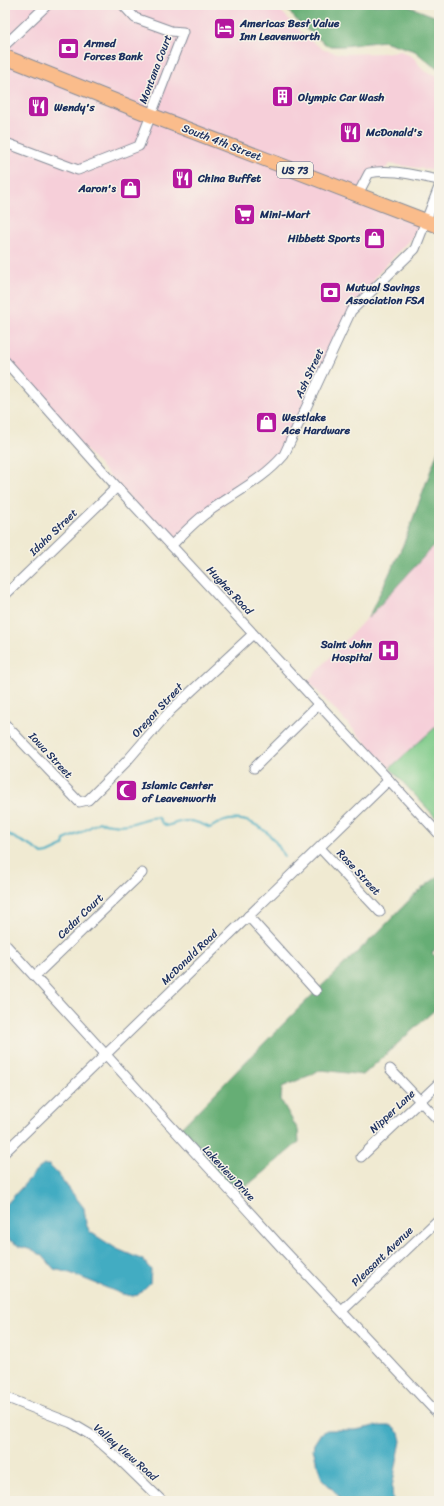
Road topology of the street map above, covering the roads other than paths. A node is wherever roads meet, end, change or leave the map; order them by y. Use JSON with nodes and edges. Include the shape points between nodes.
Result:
{"nodes":[{"id":1,"x":47,"y":5,"type":"edge"},
{"id":2,"x":123,"y":5,"type":"edge"},
{"id":3,"x":5,"y":45,"type":"edge"},
{"id":4,"x":5,"y":57,"type":"edge"},
{"id":5,"x":150,"y":115,"type":"junction"},
{"id":6,"x":5,"y":144,"type":"edge"},
{"id":7,"x":439,"y":180,"type":"edge"},
{"id":8,"x":439,"y":187,"type":"edge"},
{"id":9,"x":358,"y":194,"type":"junction"},
{"id":10,"x":433,"y":223,"type":"edge"},
{"id":11,"x":6,"y":363,"type":"edge"},
{"id":12,"x":118,"y":487,"type":"junction"},
{"id":13,"x":172,"y":545,"type":"junction"},
{"id":14,"x":5,"y":595,"type":"edge"},
{"id":15,"x":253,"y":634,"type":"junction"},
{"id":16,"x":319,"y":704,"type":"junction"},
{"id":17,"x":5,"y":724,"type":"edge"},
{"id":18,"x":254,"y":768,"type":"dead end"},
{"id":19,"x":388,"y":780,"type":"junction"},
{"id":20,"x":78,"y":802,"type":"joint"},
{"id":21,"x":439,"y":834,"type":"edge"},
{"id":22,"x":320,"y":848,"type":"junction"},
{"id":23,"x":142,"y":873,"type":"dead end"},
{"id":24,"x":380,"y":912,"type":"dead end"},
{"id":25,"x":248,"y":916,"type":"junction"},
{"id":26,"x":5,"y":944,"type":"edge"},
{"id":27,"x":35,"y":976,"type":"junction"},
{"id":28,"x":316,"y":991,"type":"dead end"},
{"id":29,"x":106,"y":1054,"type":"junction"},
{"id":30,"x":390,"y":1068,"type":"dead end"},
{"id":31,"x":439,"y":1083,"type":"edge"},
{"id":32,"x":420,"y":1101,"type":"junction"},
{"id":33,"x":439,"y":1121,"type":"edge"},
{"id":34,"x":5,"y":1152,"type":"edge"},
{"id":35,"x":361,"y":1157,"type":"dead end"},
{"id":36,"x":439,"y":1219,"type":"edge"},
{"id":37,"x":342,"y":1311,"type":"junction"},
{"id":38,"x":5,"y":1397,"type":"edge"},
{"id":39,"x":439,"y":1415,"type":"edge"},
{"id":40,"x":162,"y":1501,"type":"edge"}],
"edges":[{"from":1,"to":3,"type":"street"},
{"from":2,"to":5,"type":"street","name":"Montana Court","via":[[135,18],[172,31],[183,32]]},
{"from":4,"to":5,"type":"highway","name":"South 4th Street","number":"US 73"},
{"from":5,"to":6,"type":"street","name":"Montana Court","via":[[139,146],[78,170]]},
{"from":5,"to":9,"type":"highway","name":"South 4th Street","number":"US 73"},
{"from":7,"to":9,"type":"street","via":[[379,171],[369,173]]},
{"from":8,"to":10,"type":"street","name":"Ash Street"},
{"from":9,"to":10,"type":"highway","name":"South 4th Street","number":"US 73"},
{"from":10,"to":13,"type":"street","name":"Ash Street","via":[[415,248],[351,311],[284,455],[274,467],[207,512]]},
{"from":11,"to":12,"type":"street","name":"Hughes Road"},
{"from":12,"to":13,"type":"street","name":"Hughes Road"},
{"from":12,"to":14,"type":"street","name":"Idaho Street"},
{"from":13,"to":15,"type":"street","name":"Hughes Road"},
{"from":15,"to":16,"type":"street","name":"Hughes Road"},
{"from":15,"to":20,"type":"street","name":"Oregon Street","via":[[170,711],[126,762],[88,800]]},
{"from":16,"to":18,"type":"street"},
{"from":16,"to":19,"type":"street","name":"Hughes Road"},
{"from":17,"to":20,"type":"street","name":"Iowa Street"},
{"from":19,"to":21,"type":"street","name":"Hughes Road"},
{"from":19,"to":22,"type":"street","name":"McDonald Road"},
{"from":22,"to":24,"type":"street","name":"Rose Street"},
{"from":22,"to":25,"type":"street","name":"McDonald Road"},
{"from":23,"to":27,"type":"street","name":"Cedar Court"},
{"from":25,"to":28,"type":"street"},
{"from":25,"to":29,"type":"street","name":"McDonald Road"},
{"from":26,"to":27,"type":"street","name":"Lakeview Drive"},
{"from":27,"to":29,"type":"street","name":"Lakeview Drive"},
{"from":29,"to":34,"type":"street","name":"McDonald Road"},
{"from":29,"to":37,"type":"street","name":"Lakeview Drive"},
{"from":30,"to":32,"type":"street"},
{"from":31,"to":32,"type":"street","name":"Nipper Lane"},
{"from":32,"to":33,"type":"street"},
{"from":32,"to":35,"type":"street","name":"Nipper Lane"},
{"from":36,"to":37,"type":"street","name":"Pleasant Avenue"},
{"from":37,"to":39,"type":"street","name":"Lakeview Drive"},
{"from":38,"to":40,"type":"street","name":"Valley View Road","via":[[71,1423],[93,1436]]}]}
